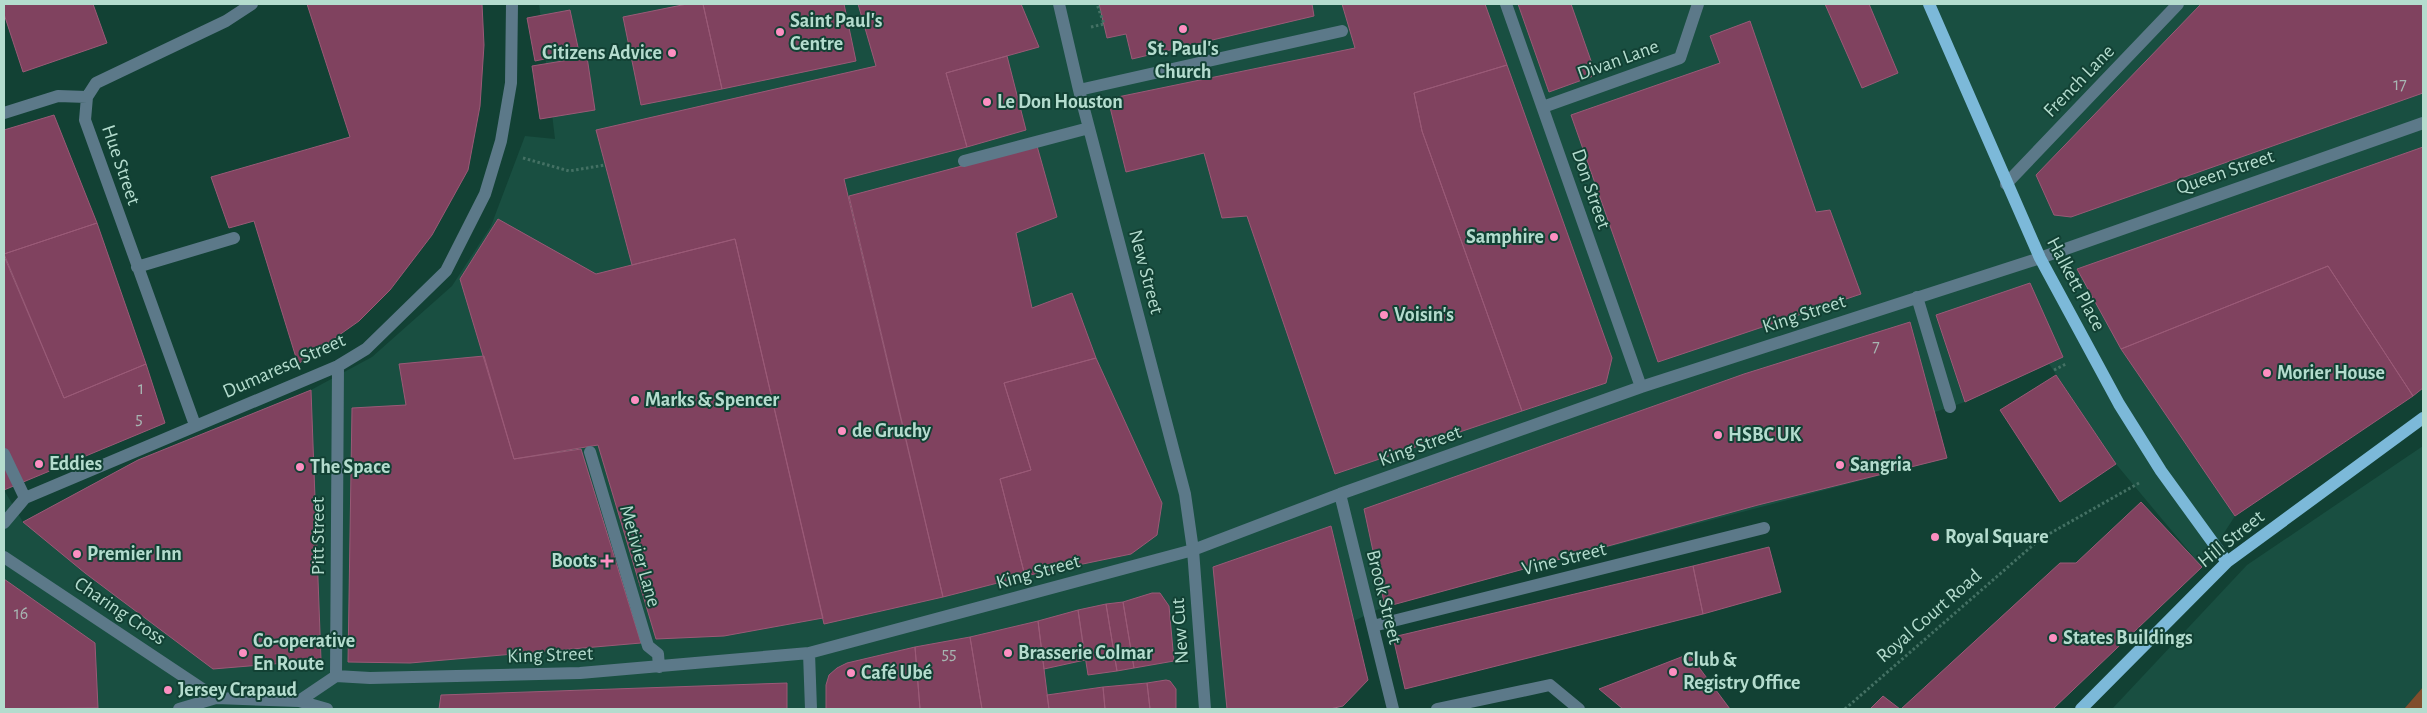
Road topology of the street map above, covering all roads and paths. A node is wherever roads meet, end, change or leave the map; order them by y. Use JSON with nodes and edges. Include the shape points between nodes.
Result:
{"nodes":[{"id":1,"x":252,"y":4,"type":"edge"},
{"id":2,"x":512,"y":4,"type":"edge"},
{"id":3,"x":1059,"y":4,"type":"edge"},
{"id":4,"x":1096,"y":4,"type":"edge"},
{"id":5,"x":1506,"y":4,"type":"edge"},
{"id":6,"x":1698,"y":4,"type":"edge"},
{"id":7,"x":1929,"y":4,"type":"edge"},
{"id":8,"x":2178,"y":4,"type":"edge"},
{"id":9,"x":1104,"y":24,"type":"dead end"},
{"id":10,"x":1342,"y":31,"type":"dead end"},
{"id":11,"x":1079,"y":90,"type":"junction"},
{"id":12,"x":87,"y":98,"type":"junction"},
{"id":13,"x":1543,"y":107,"type":"junction"},
{"id":14,"x":4,"y":113,"type":"edge"},
{"id":15,"x":2423,"y":123,"type":"edge"},
{"id":16,"x":1089,"y":128,"type":"junction"},
{"id":17,"x":501,"y":141,"type":"junction"},
{"id":18,"x":964,"y":162,"type":"dead end"},
{"id":19,"x":605,"y":165,"type":"dead end"},
{"id":20,"x":2006,"y":184,"type":"junction"},
{"id":21,"x":234,"y":238,"type":"dead end"},
{"id":22,"x":2040,"y":258,"type":"junction"},
{"id":23,"x":136,"y":267,"type":"junction"},
{"id":24,"x":1917,"y":297,"type":"junction"},
{"id":25,"x":338,"y":366,"type":"junction"},
{"id":26,"x":1642,"y":387,"type":"junction"},
{"id":27,"x":1950,"y":407,"type":"dead end"},
{"id":28,"x":2423,"y":418,"type":"edge"},
{"id":29,"x":195,"y":426,"type":"junction"},
{"id":30,"x":590,"y":452,"type":"dead end"},
{"id":31,"x":4,"y":454,"type":"edge"},
{"id":32,"x":2162,"y":471,"type":"junction"},
{"id":33,"x":1340,"y":494,"type":"junction"},
{"id":34,"x":25,"y":498,"type":"junction"},
{"id":35,"x":4,"y":523,"type":"edge"},
{"id":36,"x":1764,"y":528,"type":"dead end"},
{"id":37,"x":1193,"y":550,"type":"junction"},
{"id":38,"x":4,"y":557,"type":"edge"},
{"id":39,"x":2227,"y":562,"type":"junction"},
{"id":40,"x":1373,"y":626,"type":"junction"},
{"id":41,"x":808,"y":653,"type":"junction"},
{"id":42,"x":659,"y":667,"type":"junction"},
{"id":43,"x":336,"y":676,"type":"junction"},
{"id":44,"x":216,"y":698,"type":"junction"},
{"id":45,"x":299,"y":701,"type":"junction"},
{"id":46,"x":178,"y":709,"type":"edge"},
{"id":47,"x":327,"y":709,"type":"edge"},
{"id":48,"x":811,"y":709,"type":"edge"},
{"id":49,"x":1204,"y":709,"type":"edge"},
{"id":50,"x":1393,"y":709,"type":"edge"},
{"id":51,"x":1438,"y":709,"type":"edge"},
{"id":52,"x":1579,"y":709,"type":"edge"},
{"id":53,"x":1845,"y":709,"type":"edge"},
{"id":54,"x":2081,"y":709,"type":"edge"}],
"edges":[{"from":1,"to":12,"type":"street","via":[[226,21],[96,83]]},
{"from":2,"to":17,"type":"street","name":"Dumaresq Street","via":[[512,83]]},
{"from":3,"to":11,"type":"street","name":"New Street"},
{"from":4,"to":9,"type":"path"},
{"from":5,"to":13,"type":"street","name":"Don Street"},
{"from":6,"to":13,"type":"street","name":"Divan Lane","via":[[1680,58]]},
{"from":7,"to":20,"type":"main road","name":"Halkett Place"},
{"from":8,"to":20,"type":"street","name":"French Lane"},
{"from":10,"to":11,"type":"street"},
{"from":11,"to":16,"type":"street","name":"New Street"},
{"from":12,"to":14,"type":"street","via":[[58,96]]},
{"from":12,"to":23,"type":"street","name":"Hue Street","via":[[85,120]]},
{"from":13,"to":26,"type":"street","name":"Don Street"},
{"from":15,"to":22,"type":"street","name":"Queen Street"},
{"from":16,"to":18,"type":"street"},
{"from":16,"to":37,"type":"street","name":"New Street","via":[[1186,494]]},
{"from":17,"to":19,"type":"path","via":[[524,159],[569,171]]},
{"from":17,"to":25,"type":"street","name":"Dumaresq Street","via":[[485,194],[446,271],[366,349]]},
{"from":20,"to":22,"type":"main road","name":"Halkett Place"},
{"from":21,"to":23,"type":"street"},
{"from":22,"to":24,"type":"street","name":"King Street"},
{"from":22,"to":32,"type":"main road","name":"Halkett Place","via":[[2119,404]]},
{"from":23,"to":29,"type":"street","name":"Hue Street"},
{"from":24,"to":26,"type":"street","name":"King Street"},
{"from":24,"to":27,"type":"street"},
{"from":25,"to":29,"type":"street","name":"Dumaresq Street"},
{"from":25,"to":43,"type":"street","name":"Pitt Street"},
{"from":26,"to":33,"type":"street","name":"King Street"},
{"from":28,"to":39,"type":"main road","name":"Hill Street"},
{"from":29,"to":34,"type":"street","name":"Dumaresq Street"},
{"from":30,"to":42,"type":"street","name":"Metivier Lane","via":[[648,646],[658,654]]},
{"from":31,"to":34,"type":"street"},
{"from":32,"to":39,"type":"main road","name":"Halkett Place"},
{"from":32,"to":53,"type":"path","name":"Royal Court Road","via":[[2040,539]]},
{"from":33,"to":37,"type":"street","name":"King Street"},
{"from":33,"to":40,"type":"street","name":"Brook Street"},
{"from":34,"to":35,"type":"street","name":"Dumaresq Street"},
{"from":36,"to":40,"type":"street","name":"Vine Street"},
{"from":37,"to":41,"type":"street","name":"King Street"},
{"from":37,"to":49,"type":"street","name":"New Cut"},
{"from":38,"to":44,"type":"street","name":"Charing Cross"},
{"from":39,"to":54,"type":"main road","name":"Hill Street"},
{"from":40,"to":50,"type":"street","name":"Brook Street"},
{"from":41,"to":42,"type":"street","name":"King Street"},
{"from":41,"to":48,"type":"street"},
{"from":42,"to":43,"type":"street","name":"King Street","via":[[580,674]]},
{"from":43,"to":45,"type":"street"},
{"from":44,"to":45,"type":"street"},
{"from":44,"to":46,"type":"street"},
{"from":45,"to":47,"type":"street"},
{"from":51,"to":52,"type":"street","via":[[1550,685]]}]}
